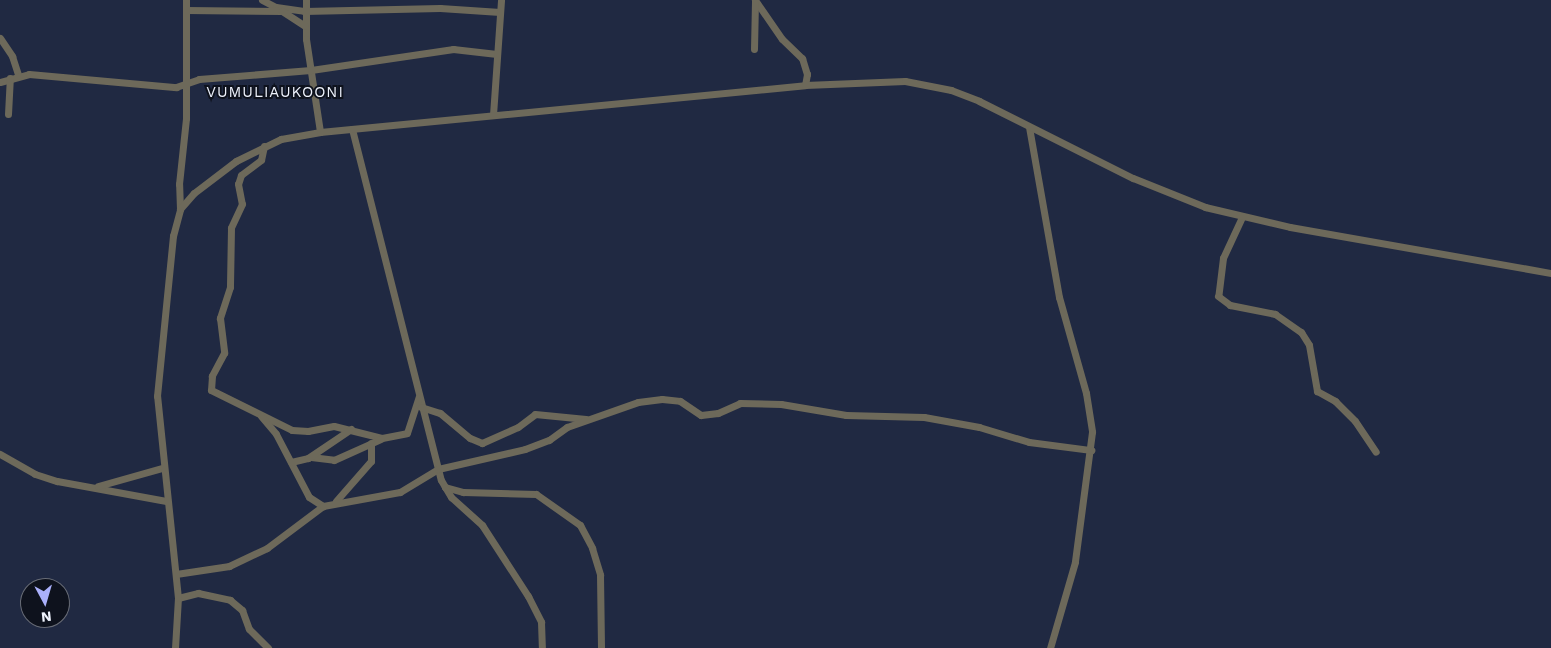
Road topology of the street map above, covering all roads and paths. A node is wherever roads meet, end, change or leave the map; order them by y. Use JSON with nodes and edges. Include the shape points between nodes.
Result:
{"nodes":[{"id":1,"x":186,"y":0,"type":"edge"},
{"id":2,"x":262,"y":0,"type":"edge"},
{"id":3,"x":306,"y":0,"type":"edge"},
{"id":4,"x":501,"y":0,"type":"edge"},
{"id":5,"x":755,"y":0,"type":"edge"},
{"id":6,"x":186,"y":10,"type":"junction"},
{"id":7,"x":304,"y":11,"type":"junction"},
{"id":8,"x":500,"y":12,"type":"junction"},
{"id":9,"x":305,"y":26,"type":"junction"},
{"id":10,"x":0,"y":38,"type":"edge"},
{"id":11,"x":754,"y":49,"type":"dead end"},
{"id":12,"x":497,"y":54,"type":"junction"},
{"id":13,"x":310,"y":70,"type":"junction"},
{"id":14,"x":18,"y":75,"type":"junction"},
{"id":15,"x":10,"y":78,"type":"junction"},
{"id":16,"x":0,"y":82,"type":"edge"},
{"id":17,"x":186,"y":85,"type":"junction"},
{"id":18,"x":805,"y":85,"type":"junction"},
{"id":19,"x":8,"y":114,"type":"dead end"},
{"id":20,"x":493,"y":115,"type":"junction"},
{"id":21,"x":1029,"y":127,"type":"junction"},
{"id":22,"x":352,"y":129,"type":"junction"},
{"id":23,"x":320,"y":132,"type":"junction"},
{"id":24,"x":264,"y":146,"type":"junction"},
{"id":25,"x":180,"y":209,"type":"junction"},
{"id":26,"x":1242,"y":217,"type":"junction"},
{"id":27,"x":1551,"y":273,"type":"edge"},
{"id":28,"x":419,"y":397,"type":"junction"},
{"id":29,"x":421,"y":407,"type":"junction"},
{"id":30,"x":259,"y":414,"type":"junction"},
{"id":31,"x":596,"y":419,"type":"junction"},
{"id":32,"x":351,"y":429,"type":"junction"},
{"id":33,"x":382,"y":438,"type":"junction"},
{"id":34,"x":371,"y":443,"type":"junction"},
{"id":35,"x":1091,"y":450,"type":"junction"},
{"id":36,"x":1376,"y":452,"type":"dead end"},
{"id":37,"x":0,"y":454,"type":"edge"},
{"id":38,"x":310,"y":457,"type":"junction"},
{"id":39,"x":291,"y":462,"type":"junction"},
{"id":40,"x":162,"y":468,"type":"junction"},
{"id":41,"x":438,"y":469,"type":"junction"},
{"id":42,"x":95,"y":487,"type":"junction"},
{"id":43,"x":445,"y":487,"type":"junction"},
{"id":44,"x":166,"y":501,"type":"junction"},
{"id":45,"x":336,"y":501,"type":"junction"},
{"id":46,"x":323,"y":506,"type":"junction"},
{"id":47,"x":176,"y":574,"type":"junction"},
{"id":48,"x":178,"y":598,"type":"junction"},
{"id":49,"x":174,"y":648,"type":"edge"},
{"id":50,"x":268,"y":648,"type":"edge"},
{"id":51,"x":542,"y":648,"type":"edge"},
{"id":52,"x":601,"y":648,"type":"edge"},
{"id":53,"x":1050,"y":648,"type":"edge"}],
"edges":[{"from":1,"to":6,"type":"street"},
{"from":2,"to":7,"type":"street","via":[[276,7]]},
{"from":3,"to":7,"type":"street"},
{"from":4,"to":8,"type":"street"},
{"from":5,"to":11,"type":"street"},
{"from":5,"to":18,"type":"street","via":[[782,39],[802,58],[807,74]]},
{"from":6,"to":9,"type":"street","via":[[282,11]]},
{"from":6,"to":17,"type":"street"},
{"from":7,"to":8,"type":"street","via":[[440,8]]},
{"from":7,"to":9,"type":"street"},
{"from":8,"to":12,"type":"street"},
{"from":9,"to":13,"type":"street"},
{"from":10,"to":14,"type":"street","via":[[12,56]]},
{"from":12,"to":13,"type":"street","via":[[453,50]]},
{"from":12,"to":20,"type":"street"},
{"from":13,"to":17,"type":"street","via":[[206,78]]},
{"from":13,"to":23,"type":"street"},
{"from":14,"to":15,"type":"street"},
{"from":14,"to":17,"type":"street","via":[[165,87]]},
{"from":15,"to":16,"type":"street"},
{"from":15,"to":19,"type":"street"},
{"from":17,"to":25,"type":"street"},
{"from":18,"to":20,"type":"street"},
{"from":18,"to":21,"type":"street","via":[[880,80],[922,83],[965,95]]},
{"from":20,"to":22,"type":"street"},
{"from":21,"to":26,"type":"street","via":[[1169,194]]},
{"from":21,"to":35,"type":"street","via":[[1059,297],[1090,418]]},
{"from":22,"to":23,"type":"street"},
{"from":22,"to":28,"type":"street"},
{"from":23,"to":24,"type":"street"},
{"from":24,"to":25,"type":"street","via":[[211,178]]},
{"from":24,"to":30,"type":"street","via":[[261,160],[240,176],[238,184],[242,202],[231,228],[230,287],[220,318],[224,353],[211,387],[219,397]]},
{"from":25,"to":40,"type":"street","via":[[169,260],[157,396]]},
{"from":26,"to":27,"type":"street"},
{"from":26,"to":36,"type":"street","via":[[1223,258],[1218,296],[1230,305],[1275,314],[1301,332],[1309,345],[1317,391],[1335,401],[1355,421]]},
{"from":28,"to":29,"type":"street"},
{"from":28,"to":33,"type":"street","via":[[406,433]]},
{"from":29,"to":31,"type":"street","via":[[440,413],[470,438],[482,443],[518,427],[535,414]]},
{"from":29,"to":41,"type":"street"},
{"from":30,"to":32,"type":"street","via":[[300,432],[322,427]]},
{"from":30,"to":39,"type":"street","via":[[276,434]]},
{"from":31,"to":35,"type":"street","via":[[638,402],[662,399],[680,401],[701,415],[718,413],[740,403],[771,404],[808,408],[823,414],[929,418],[979,427],[1029,442]]},
{"from":31,"to":41,"type":"street","via":[[567,427],[525,449]]},
{"from":32,"to":33,"type":"street"},
{"from":32,"to":38,"type":"street"},
{"from":33,"to":34,"type":"street"},
{"from":34,"to":38,"type":"street","via":[[334,460]]},
{"from":34,"to":45,"type":"street","via":[[371,461]]},
{"from":35,"to":53,"type":"street","via":[[1075,562]]},
{"from":37,"to":42,"type":"street","via":[[35,474]]},
{"from":38,"to":39,"type":"street"},
{"from":39,"to":46,"type":"street","via":[[309,497]]},
{"from":40,"to":42,"type":"street"},
{"from":40,"to":44,"type":"street"},
{"from":41,"to":43,"type":"street"},
{"from":41,"to":45,"type":"street","via":[[400,492]]},
{"from":42,"to":44,"type":"street"},
{"from":43,"to":51,"type":"street","via":[[451,497],[482,525],[528,596],[541,622]]},
{"from":43,"to":52,"type":"street","via":[[481,494],[531,493],[580,525],[599,570]]},
{"from":44,"to":47,"type":"street"},
{"from":45,"to":46,"type":"street"},
{"from":46,"to":47,"type":"street","via":[[267,548],[229,566]]},
{"from":47,"to":48,"type":"street"},
{"from":48,"to":49,"type":"street"},
{"from":48,"to":50,"type":"street","via":[[198,594],[230,600],[242,610],[249,630]]}]}
